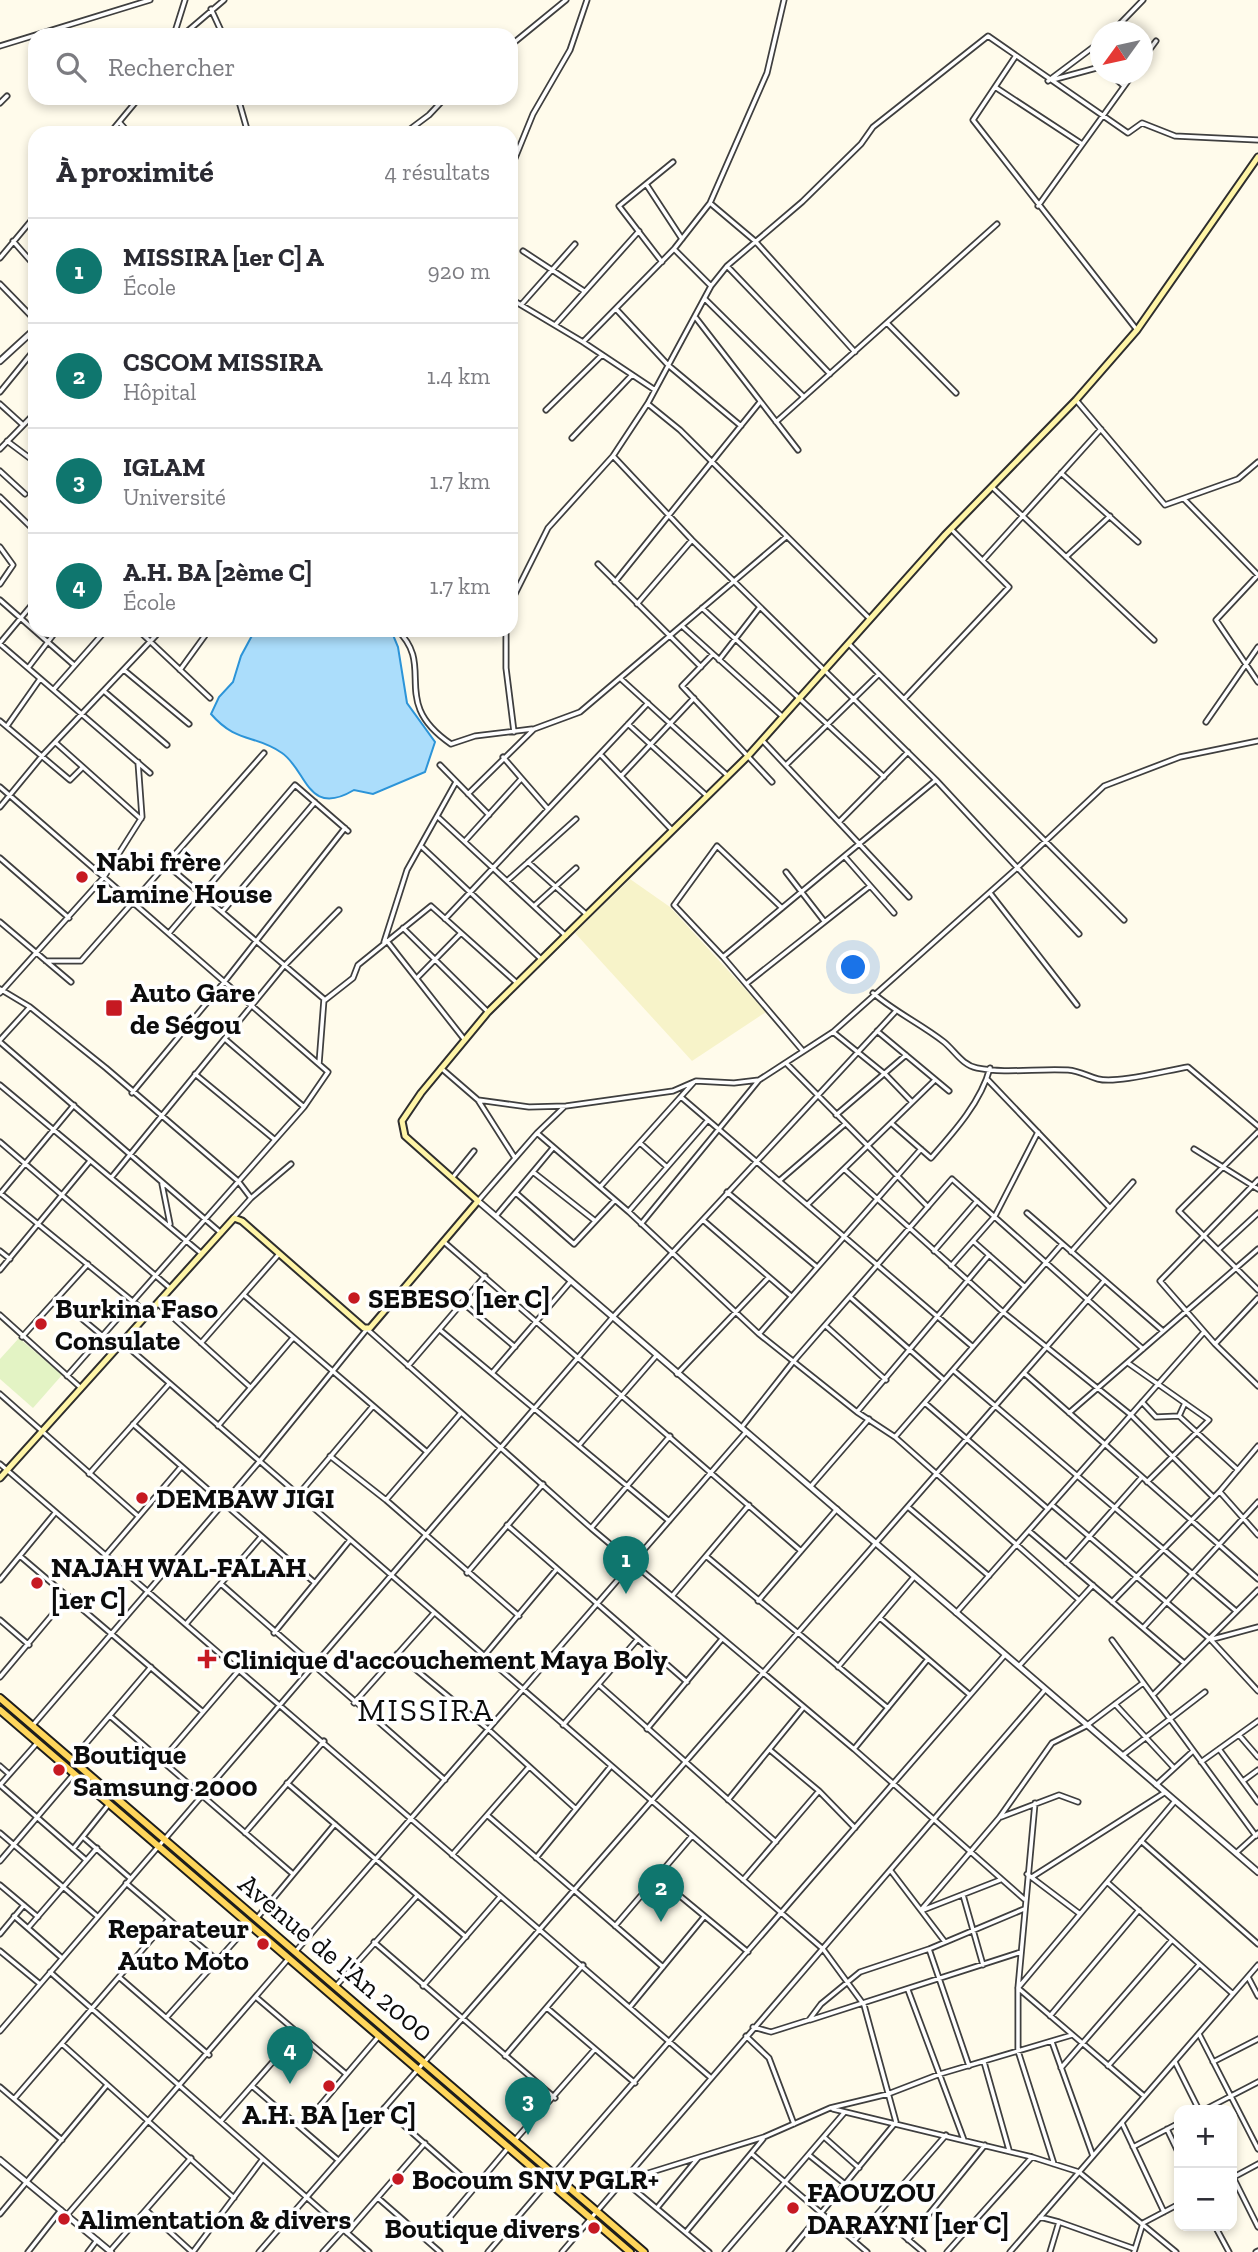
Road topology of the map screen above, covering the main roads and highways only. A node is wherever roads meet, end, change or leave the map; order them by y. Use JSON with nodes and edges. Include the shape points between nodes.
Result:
{"nodes":[{"id":1,"x":1258,"y":158,"type":"edge"},
{"id":2,"x":0,"y":1478,"type":"edge"},
{"id":3,"x":0,"y":1698,"type":"edge"},
{"id":4,"x":0,"y":1710,"type":"edge"},
{"id":5,"x":512,"y":2143,"type":"junction"},
{"id":6,"x":626,"y":2251,"type":"edge"},
{"id":7,"x":645,"y":2252,"type":"edge"}],
"edges":[{"from":1,"to":2,"type":"main road","via":[[1136,330],[1076,400],[951,529],[748,756],[488,1012],[441,1068],[402,1121],[403,1130],[478,1201],[367,1329],[234,1218]]},
{"from":3,"to":5,"type":"main road","name":"Avenue de l'An 2000","via":[[424,2060]]},
{"from":4,"to":5,"type":"main road","name":"Avenue de l'An 2000"},
{"from":5,"to":6,"type":"main road","name":"Avenue de l'An 2000","via":[[548,2182]]},
{"from":5,"to":7,"type":"main road","name":"Avenue de l'An 2000"}]}
